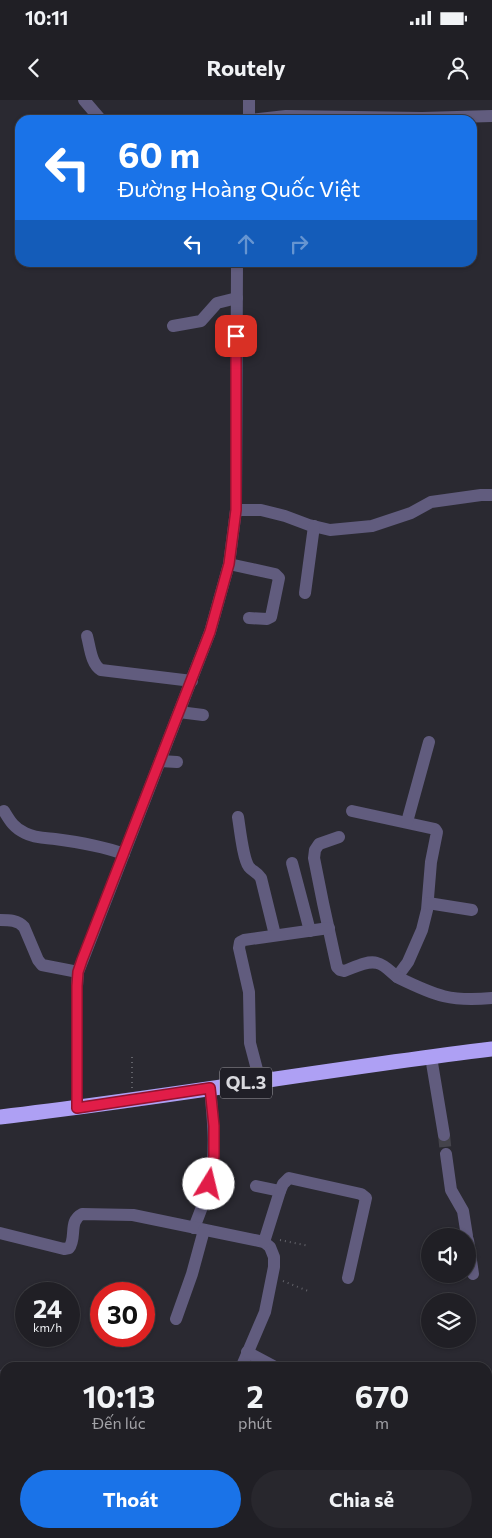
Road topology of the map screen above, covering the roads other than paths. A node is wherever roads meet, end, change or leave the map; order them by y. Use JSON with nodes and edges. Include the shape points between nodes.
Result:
{"nodes":[{"id":1,"x":84,"y":100,"type":"edge"},
{"id":2,"x":249,"y":100,"type":"edge"},
{"id":3,"x":96,"y":115,"type":"edge"},
{"id":4,"x":249,"y":115,"type":"edge"},
{"id":5,"x":477,"y":116,"type":"edge"},
{"id":6,"x":492,"y":116,"type":"edge"},
{"id":7,"x":237,"y":267,"type":"edge"},
{"id":8,"x":237,"y":298,"type":"junction"},
{"id":9,"x":173,"y":326,"type":"dead end"},
{"id":10,"x":492,"y":495,"type":"edge"},
{"id":11,"x":236,"y":510,"type":"junction"},
{"id":12,"x":314,"y":526,"type":"junction"},
{"id":13,"x":229,"y":564,"type":"junction"},
{"id":14,"x":306,"y":593,"type":"dead end"},
{"id":15,"x":249,"y":618,"type":"dead end"},
{"id":16,"x":87,"y":636,"type":"dead end"},
{"id":17,"x":192,"y":680,"type":"junction"},
{"id":18,"x":179,"y":712,"type":"junction"},
{"id":19,"x":204,"y":715,"type":"dead end"},
{"id":20,"x":429,"y":742,"type":"dead end"},
{"id":21,"x":160,"y":761,"type":"junction"},
{"id":22,"x":177,"y":762,"type":"dead end"},
{"id":23,"x":4,"y":811,"type":"dead end"},
{"id":24,"x":352,"y":811,"type":"dead end"},
{"id":25,"x":238,"y":817,"type":"dead end"},
{"id":26,"x":407,"y":822,"type":"junction"},
{"id":27,"x":339,"y":837,"type":"dead end"},
{"id":28,"x":124,"y":854,"type":"junction"},
{"id":29,"x":292,"y":863,"type":"dead end"},
{"id":30,"x":428,"y":903,"type":"junction"},
{"id":31,"x":472,"y":910,"type":"dead end"},
{"id":32,"x":0,"y":920,"type":"edge"},
{"id":33,"x":329,"y":928,"type":"junction"},
{"id":34,"x":310,"y":931,"type":"junction"},
{"id":35,"x":275,"y":935,"type":"junction"},
{"id":36,"x":78,"y":972,"type":"junction"},
{"id":37,"x":397,"y":977,"type":"junction"},
{"id":38,"x":492,"y":998,"type":"edge"},
{"id":39,"x":492,"y":1049,"type":"edge"},
{"id":40,"x":431,"y":1057,"type":"junction"},
{"id":41,"x":260,"y":1081,"type":"junction"},
{"id":42,"x":210,"y":1088,"type":"junction"},
{"id":43,"x":77,"y":1108,"type":"junction"},
{"id":44,"x":0,"y":1116,"type":"edge"},
{"id":45,"x":444,"y":1135,"type":"tunnel mouth"},
{"id":46,"x":446,"y":1154,"type":"tunnel mouth"},
{"id":47,"x":256,"y":1186,"type":"dead end"},
{"id":48,"x":280,"y":1191,"type":"junction"},
{"id":49,"x":466,"y":1228,"type":"edge"},
{"id":50,"x":199,"y":1229,"type":"junction"},
{"id":51,"x":0,"y":1233,"type":"edge"},
{"id":52,"x":265,"y":1240,"type":"junction"},
{"id":53,"x":348,"y":1278,"type":"dead end"},
{"id":54,"x":176,"y":1319,"type":"dead end"},
{"id":55,"x":247,"y":1352,"type":"junction"},
{"id":56,"x":243,"y":1362,"type":"edge"},
{"id":57,"x":266,"y":1362,"type":"edge"}],
"edges":[{"from":1,"to":3,"type":"street"},
{"from":2,"to":4,"type":"street"},
{"from":5,"to":6,"type":"street"},
{"from":7,"to":8,"type":"street"},
{"from":8,"to":9,"type":"street","via":[[217,303],[201,321]]},
{"from":8,"to":11,"type":"street"},
{"from":10,"to":12,"type":"street","via":[[431,502],[411,513],[372,526],[330,530]]},
{"from":11,"to":12,"type":"street","via":[[260,510]]},
{"from":11,"to":13,"type":"street"},
{"from":12,"to":14,"type":"street"},
{"from":13,"to":15,"type":"street","via":[[275,574],[279,578],[271,617]]},
{"from":13,"to":17,"type":"street","via":[[210,632]]},
{"from":16,"to":17,"type":"street","via":[[96,667],[102,670]]},
{"from":17,"to":18,"type":"street"},
{"from":18,"to":19,"type":"street"},
{"from":18,"to":21,"type":"street"},
{"from":20,"to":26,"type":"street"},
{"from":21,"to":22,"type":"street"},
{"from":21,"to":28,"type":"street"},
{"from":23,"to":28,"type":"street","via":[[14,826],[26,834]]},
{"from":24,"to":26,"type":"street"},
{"from":25,"to":35,"type":"street","via":[[246,861],[261,878]]},
{"from":26,"to":30,"type":"street","via":[[437,832]]},
{"from":27,"to":33,"type":"street","via":[[319,844],[315,850]]},
{"from":28,"to":36,"type":"street"},
{"from":29,"to":34,"type":"street"},
{"from":30,"to":31,"type":"street"},
{"from":30,"to":37,"type":"street","via":[[422,930],[408,962]]},
{"from":32,"to":36,"type":"street","via":[[14,921],[24,927],[42,965]]},
{"from":33,"to":34,"type":"street"},
{"from":33,"to":37,"type":"street","via":[[340,970],[375,962]]},
{"from":34,"to":35,"type":"street"},
{"from":35,"to":41,"type":"street","via":[[244,940],[239,948],[249,992],[250,1043]]},
{"from":36,"to":43,"type":"street"},
{"from":37,"to":38,"type":"street","via":[[446,998]]},
{"from":39,"to":40,"type":"highway","number":"QL.3"},
{"from":40,"to":41,"type":"highway","number":"QL.3"},
{"from":40,"to":45,"type":"street"},
{"from":41,"to":42,"type":"highway","number":"QL.3"},
{"from":42,"to":43,"type":"highway","number":"QL.3"},
{"from":42,"to":50,"type":"street","via":[[214,1156]]},
{"from":43,"to":44,"type":"highway","number":"QL.3"},
{"from":46,"to":49,"type":"street","via":[[451,1190],[463,1211]]},
{"from":47,"to":48,"type":"street"},
{"from":48,"to":52,"type":"street"},
{"from":48,"to":53,"type":"street","via":[[285,1180],[292,1178],[361,1194],[366,1198]]},
{"from":50,"to":51,"type":"street","via":[[132,1215],[82,1214],[74,1224],[72,1246],[69,1248]]},
{"from":50,"to":52,"type":"street"},
{"from":50,"to":54,"type":"street","via":[[192,1274]]},
{"from":52,"to":55,"type":"street","via":[[274,1257],[272,1276],[265,1312]]},
{"from":55,"to":56,"type":"street"},
{"from":55,"to":57,"type":"street"}]}
